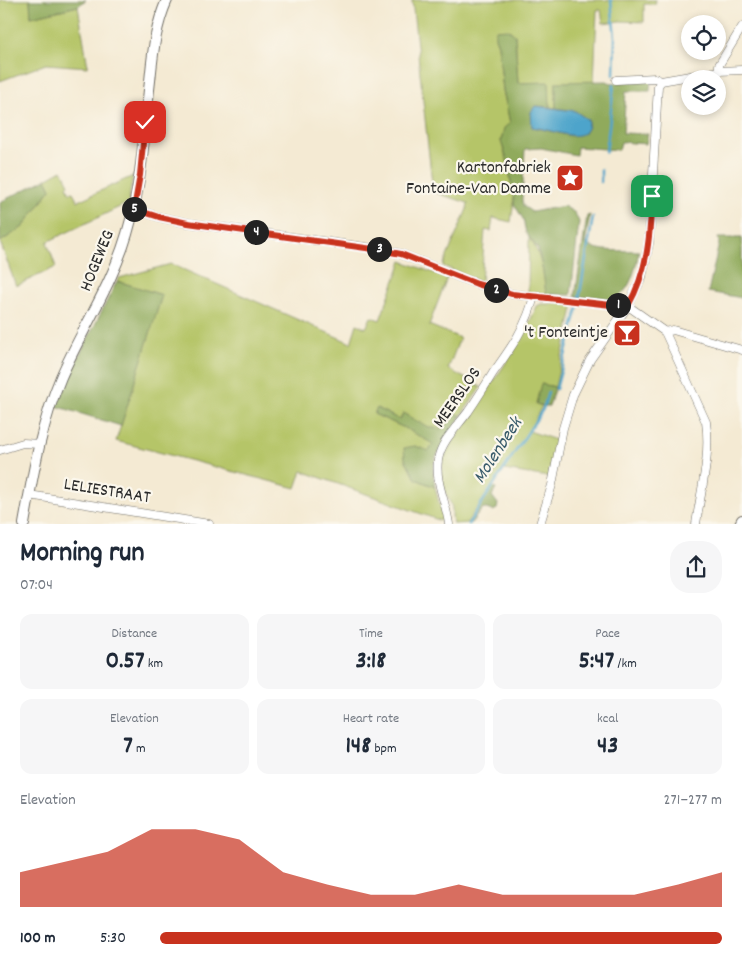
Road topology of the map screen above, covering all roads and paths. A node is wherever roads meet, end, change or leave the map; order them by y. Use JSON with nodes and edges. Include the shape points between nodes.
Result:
{"nodes":[{"id":1,"x":162,"y":0,"type":"edge"},
{"id":2,"x":167,"y":0,"type":"edge"},
{"id":3,"x":161,"y":14,"type":"junction"},
{"id":4,"x":742,"y":27,"type":"edge"},
{"id":5,"x":719,"y":70,"type":"edge"},
{"id":6,"x":742,"y":70,"type":"edge"},
{"id":7,"x":726,"y":71,"type":"edge"},
{"id":8,"x":681,"y":77,"type":"edge"},
{"id":9,"x":616,"y":80,"type":"dead end"},
{"id":10,"x":661,"y":80,"type":"junction"},
{"id":11,"x":134,"y":209,"type":"junction"},
{"id":12,"x":534,"y":296,"type":"junction"},
{"id":13,"x":628,"y":306,"type":"junction"},
{"id":14,"x":665,"y":332,"type":"junction"},
{"id":15,"x":742,"y":350,"type":"edge"},
{"id":16,"x":40,"y":444,"type":"junction"},
{"id":17,"x":0,"y":450,"type":"edge"},
{"id":18,"x":29,"y":495,"type":"junction"},
{"id":19,"x":742,"y":520,"type":"edge"},
{"id":20,"x":24,"y":524,"type":"edge"},
{"id":21,"x":209,"y":524,"type":"edge"},
{"id":22,"x":449,"y":524,"type":"edge"},
{"id":23,"x":540,"y":524,"type":"edge"},
{"id":24,"x":696,"y":524,"type":"edge"},
{"id":25,"x":740,"y":524,"type":"edge"}],
"edges":[{"from":1,"to":3,"type":"street","name":"HOGEWEG"},
{"from":2,"to":3,"type":"street"},
{"from":3,"to":11,"type":"street","name":"HOGEWEG","via":[[155,33]]},
{"from":4,"to":5,"type":"street"},
{"from":6,"to":7,"type":"street"},
{"from":8,"to":10,"type":"street"},
{"from":9,"to":10,"type":"street"},
{"from":10,"to":13,"type":"street","via":[[658,86],[649,243],[642,277]]},
{"from":11,"to":12,"type":"street","via":[[188,223],[401,254],[477,284],[512,294]]},
{"from":11,"to":16,"type":"street","name":"HOGEWEG","via":[[111,279],[50,406]]},
{"from":12,"to":13,"type":"street"},
{"from":12,"to":22,"type":"street","name":"MEERSLOS","via":[[521,333],[440,452],[438,483]]},
{"from":13,"to":14,"type":"street"},
{"from":13,"to":23,"type":"street","via":[[590,360],[573,395]]},
{"from":14,"to":15,"type":"street","via":[[673,330]]},
{"from":14,"to":24,"type":"street","via":[[706,422],[708,450]]},
{"from":16,"to":17,"type":"street","via":[[24,443]]},
{"from":16,"to":18,"type":"street","name":"HOGEWEG"},
{"from":18,"to":20,"type":"street","name":"HOGEWEG"},
{"from":18,"to":21,"type":"street","name":"LELIESTRAAT"},
{"from":19,"to":25,"type":"street"}]}
